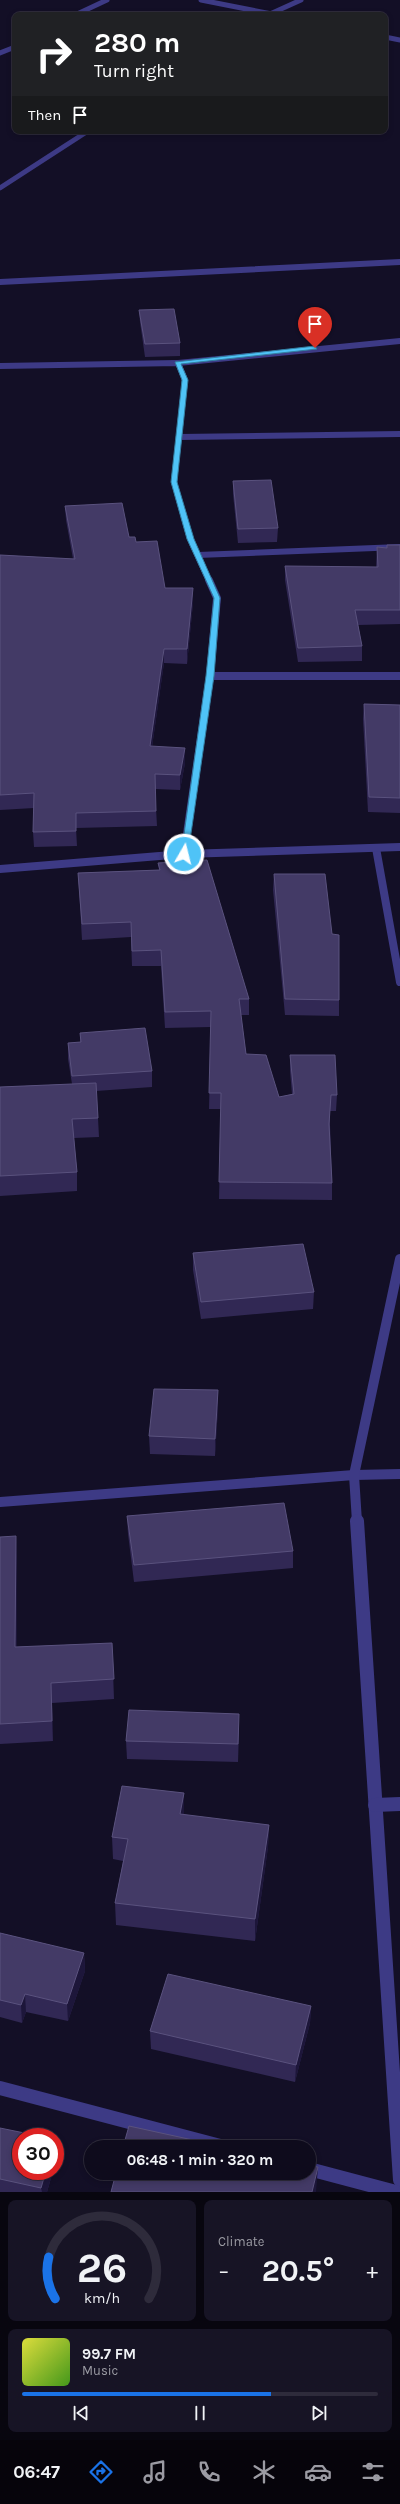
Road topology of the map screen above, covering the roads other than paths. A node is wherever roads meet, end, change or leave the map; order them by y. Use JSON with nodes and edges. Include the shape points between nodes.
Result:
{"nodes":[{"id":1,"x":107,"y":0,"type":"edge"},
{"id":2,"x":201,"y":0,"type":"edge"},
{"id":3,"x":301,"y":0,"type":"edge"},
{"id":4,"x":81,"y":12,"type":"edge"},
{"id":5,"x":260,"y":12,"type":"edge"},
{"id":6,"x":274,"y":12,"type":"edge"},
{"id":7,"x":388,"y":38,"type":"edge"},
{"id":8,"x":400,"y":40,"type":"edge"},
{"id":9,"x":12,"y":49,"type":"edge"},
{"id":10,"x":0,"y":53,"type":"edge"},
{"id":11,"x":83,"y":134,"type":"edge"},
{"id":12,"x":0,"y":188,"type":"edge"},
{"id":13,"x":400,"y":262,"type":"edge"},
{"id":14,"x":0,"y":282,"type":"edge"},
{"id":15,"x":400,"y":341,"type":"edge"},
{"id":16,"x":178,"y":362,"type":"junction"},
{"id":17,"x":0,"y":366,"type":"edge"},
{"id":18,"x":400,"y":434,"type":"edge"},
{"id":19,"x":179,"y":437,"type":"junction"},
{"id":20,"x":400,"y":547,"type":"edge"},
{"id":21,"x":198,"y":555,"type":"junction"},
{"id":22,"x":210,"y":676,"type":"junction"},
{"id":23,"x":400,"y":676,"type":"edge"},
{"id":24,"x":400,"y":847,"type":"edge"},
{"id":25,"x":376,"y":848,"type":"junction"},
{"id":26,"x":184,"y":854,"type":"junction"},
{"id":27,"x":0,"y":869,"type":"edge"},
{"id":28,"x":400,"y":982,"type":"edge"},
{"id":29,"x":400,"y":1258,"type":"edge"},
{"id":30,"x":400,"y":1474,"type":"edge"},
{"id":31,"x":354,"y":1475,"type":"junction"},
{"id":32,"x":0,"y":1502,"type":"edge"},
{"id":33,"x":375,"y":1804,"type":"junction"},
{"id":34,"x":400,"y":1804,"type":"edge"},
{"id":35,"x":0,"y":2088,"type":"edge"},
{"id":36,"x":197,"y":2140,"type":"edge"},
{"id":37,"x":316,"y":2171,"type":"edge"},
{"id":38,"x":400,"y":2180,"type":"edge"},
{"id":39,"x":396,"y":2192,"type":"edge"}],
"edges":[{"from":1,"to":4,"type":"street"},
{"from":2,"to":5,"type":"street"},
{"from":3,"to":6,"type":"street"},
{"from":7,"to":8,"type":"street"},
{"from":9,"to":10,"type":"street"},
{"from":11,"to":12,"type":"street"},
{"from":13,"to":14,"type":"street"},
{"from":15,"to":16,"type":"street"},
{"from":16,"to":17,"type":"street"},
{"from":16,"to":19,"type":"street","via":[[185,380]]},
{"from":18,"to":19,"type":"street"},
{"from":19,"to":21,"type":"street","via":[[174,482],[190,539]]},
{"from":20,"to":21,"type":"street"},
{"from":21,"to":22,"type":"street","via":[[217,598]]},
{"from":22,"to":23,"type":"street"},
{"from":22,"to":26,"type":"street"},
{"from":24,"to":25,"type":"street"},
{"from":25,"to":26,"type":"street"},
{"from":25,"to":28,"type":"street"},
{"from":26,"to":27,"type":"street"},
{"from":29,"to":31,"type":"street"},
{"from":30,"to":31,"type":"street"},
{"from":31,"to":32,"type":"street"},
{"from":31,"to":33,"type":"street"},
{"from":33,"to":34,"type":"street"},
{"from":33,"to":38,"type":"street"},
{"from":35,"to":36,"type":"street"},
{"from":37,"to":39,"type":"street"}]}
